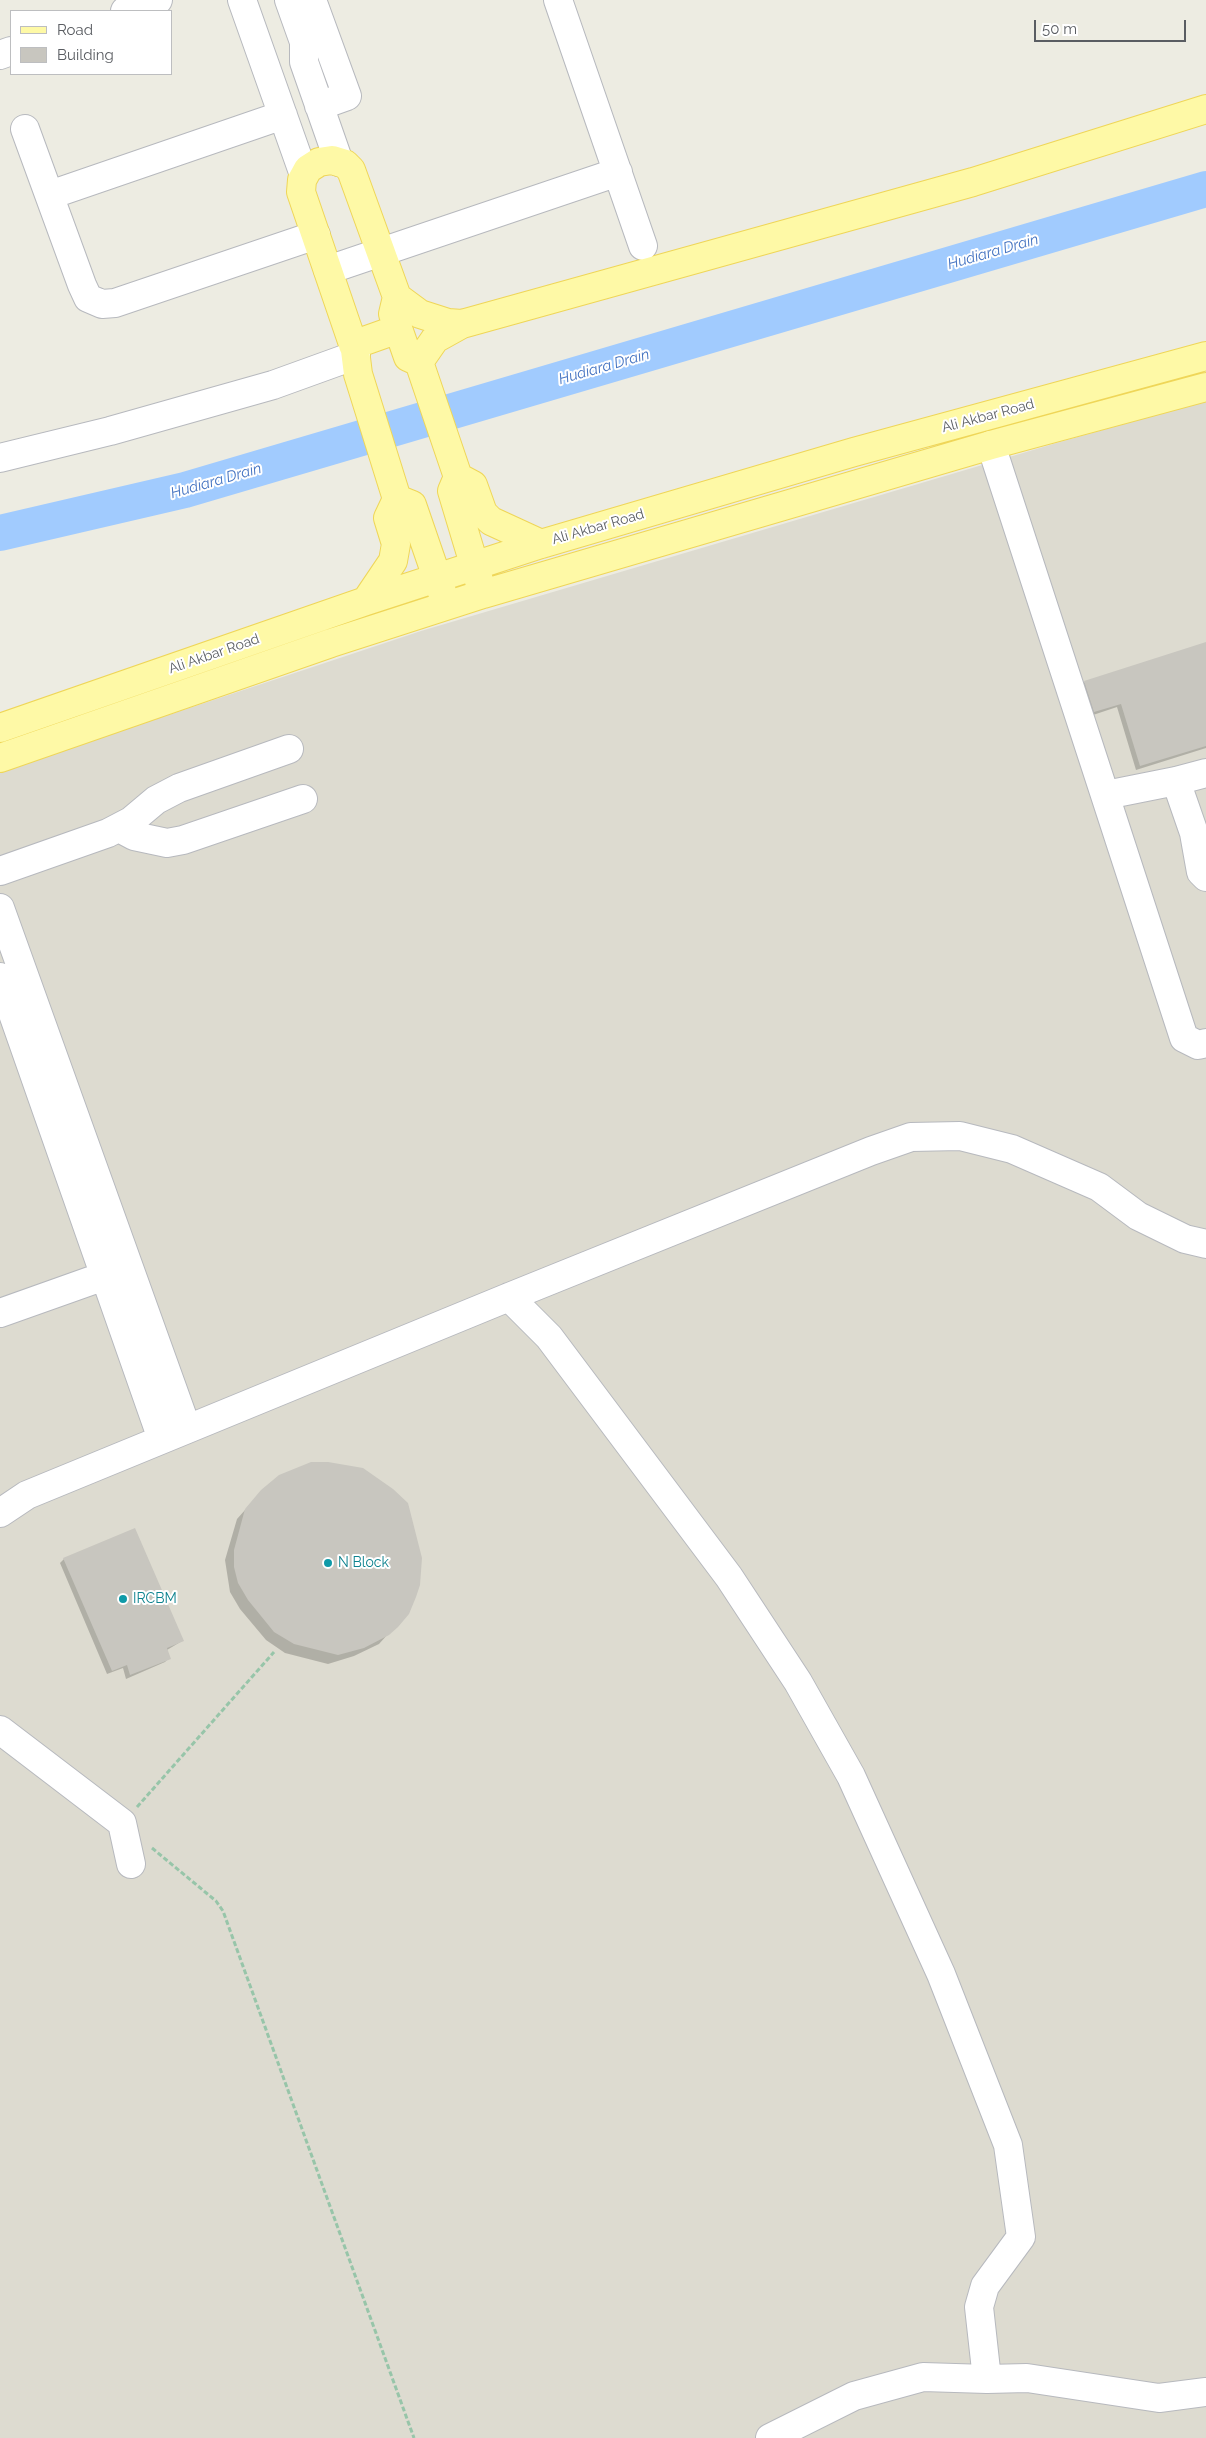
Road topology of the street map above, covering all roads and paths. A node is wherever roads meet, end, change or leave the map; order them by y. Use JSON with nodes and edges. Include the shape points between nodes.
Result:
{"nodes":[{"id":1,"x":158,"y":0,"type":"edge"},
{"id":2,"x":242,"y":0,"type":"edge"},
{"id":3,"x":289,"y":0,"type":"edge"},
{"id":4,"x":312,"y":0,"type":"edge"},
{"id":5,"x":558,"y":0,"type":"edge"},
{"id":6,"x":128,"y":10,"type":"edge"},
{"id":7,"x":319,"y":106,"type":"junction"},
{"id":8,"x":1206,"y":109,"type":"edge"},
{"id":9,"x":283,"y":115,"type":"junction"},
{"id":10,"x":25,"y":129,"type":"dead end"},
{"id":11,"x":338,"y":162,"type":"junction"},
{"id":12,"x":618,"y":172,"type":"junction"},
{"id":13,"x":304,"y":175,"type":"junction"},
{"id":14,"x":50,"y":195,"type":"junction"},
{"id":15,"x":316,"y":235,"type":"junction"},
{"id":16,"x":643,"y":246,"type":"dead end"},
{"id":17,"x":381,"y":253,"type":"junction"},
{"id":18,"x":328,"y":270,"type":"junction"},
{"id":19,"x":397,"y":297,"type":"junction"},
{"id":20,"x":462,"y":324,"type":"junction"},
{"id":21,"x":398,"y":329,"type":"junction"},
{"id":22,"x":1206,"y":356,"type":"edge"},
{"id":23,"x":356,"y":358,"type":"junction"},
{"id":24,"x":419,"y":364,"type":"junction"},
{"id":25,"x":1206,"y":387,"type":"edge"},
{"id":26,"x":991,"y":445,"type":"junction"},
{"id":27,"x":0,"y":458,"type":"edge"},
{"id":28,"x":458,"y":477,"type":"junction"},
{"id":29,"x":397,"y":499,"type":"junction"},
{"id":30,"x":541,"y":544,"type":"junction"},
{"id":31,"x":475,"y":566,"type":"junction"},
{"id":32,"x":437,"y":578,"type":"junction"},
{"id":33,"x":483,"y":594,"type":"junction"},
{"id":34,"x":366,"y":601,"type":"junction"},
{"id":35,"x":446,"y":606,"type":"junction"},
{"id":36,"x":0,"y":728,"type":"edge"},
{"id":37,"x":289,"y":749,"type":"dead end"},
{"id":38,"x":0,"y":758,"type":"edge"},
{"id":39,"x":1206,"y":773,"type":"edge"},
{"id":40,"x":1176,"y":782,"type":"junction"},
{"id":41,"x":1106,"y":795,"type":"junction"},
{"id":42,"x":303,"y":799,"type":"dead end"},
{"id":43,"x":119,"y":828,"type":"junction"},
{"id":44,"x":0,"y":871,"type":"edge"},
{"id":45,"x":1206,"y":877,"type":"edge"},
{"id":46,"x":0,"y":908,"type":"edge"},
{"id":47,"x":0,"y":977,"type":"edge"},
{"id":48,"x":1206,"y":1043,"type":"edge"},
{"id":49,"x":1206,"y":1244,"type":"edge"},
{"id":50,"x":117,"y":1272,"type":"junction"},
{"id":51,"x":509,"y":1296,"type":"junction"},
{"id":52,"x":0,"y":1312,"type":"edge"},
{"id":53,"x":175,"y":1434,"type":"junction"},
{"id":54,"x":0,"y":1513,"type":"edge"},
{"id":55,"x":274,"y":1652,"type":"dead end"},
{"id":56,"x":0,"y":1730,"type":"edge"},
{"id":57,"x":122,"y":1823,"type":"junction"},
{"id":58,"x":141,"y":1856,"type":"joint"},
{"id":59,"x":987,"y":2379,"type":"junction"},
{"id":60,"x":1206,"y":2392,"type":"edge"},
{"id":61,"x":414,"y":2438,"type":"edge"},
{"id":62,"x":770,"y":2438,"type":"edge"}],
"edges":[{"from":1,"to":6,"type":"street"},
{"from":2,"to":9,"type":"street"},
{"from":3,"to":7,"type":"street","via":[[304,42],[304,62]]},
{"from":4,"to":7,"type":"street","via":[[347,96]]},
{"from":5,"to":12,"type":"street"},
{"from":7,"to":11,"type":"street"},
{"from":8,"to":20,"type":"main road","via":[[973,182]]},
{"from":9,"to":13,"type":"street"},
{"from":9,"to":14,"type":"street"},
{"from":10,"to":14,"type":"street"},
{"from":11,"to":13,"type":"main road","via":[[319,162]]},
{"from":11,"to":17,"type":"main road","via":[[345,164],[354,175]]},
{"from":12,"to":16,"type":"street"},
{"from":12,"to":17,"type":"street"},
{"from":13,"to":15,"type":"main road","via":[[301,192]]},
{"from":14,"to":15,"type":"street","via":[[88,298],[102,304]]},
{"from":15,"to":18,"type":"main road"},
{"from":17,"to":18,"type":"street"},
{"from":17,"to":19,"type":"main road"},
{"from":18,"to":23,"type":"main road"},
{"from":19,"to":20,"type":"main road","via":[[427,317]]},
{"from":19,"to":21,"type":"main road","via":[[393,314]]},
{"from":20,"to":24,"type":"main road","via":[[432,341]]},
{"from":21,"to":23,"type":"main road"},
{"from":21,"to":24,"type":"main road","via":[[408,356]]},
{"from":22,"to":30,"type":"main road","name":"Ali Akbar Road","via":[[854,452]]},
{"from":23,"to":27,"type":"street","via":[[110,431]]},
{"from":23,"to":29,"type":"main road"},
{"from":24,"to":28,"type":"main road"},
{"from":25,"to":26,"type":"main road","name":"Ali Akbar Road"},
{"from":26,"to":33,"type":"main road","name":"Ali Akbar Road"},
{"from":26,"to":41,"type":"street"},
{"from":28,"to":30,"type":"main road","via":[[473,485],[483,513],[491,521]]},
{"from":28,"to":31,"type":"main road","via":[[452,491]]},
{"from":29,"to":32,"type":"main road","via":[[412,505]]},
{"from":29,"to":34,"type":"main road","via":[[388,518],[396,544],[394,561]]},
{"from":30,"to":31,"type":"main road","name":"Ali Akbar Road"},
{"from":31,"to":32,"type":"main road","name":"Ali Akbar Road"},
{"from":31,"to":33,"type":"main road"},
{"from":32,"to":34,"type":"main road","name":"Ali Akbar Road"},
{"from":32,"to":35,"type":"main road"},
{"from":33,"to":35,"type":"main road","name":"Ali Akbar Road"},
{"from":34,"to":36,"type":"main road","name":"Ali Akbar Road"},
{"from":35,"to":38,"type":"main road","name":"Ali Akbar Road"},
{"from":37,"to":43,"type":"street","via":[[180,788],[156,800]]},
{"from":39,"to":40,"type":"street"},
{"from":40,"to":41,"type":"street"},
{"from":40,"to":45,"type":"street","via":[[1194,833],[1201,872]]},
{"from":41,"to":48,"type":"street","via":[[1184,1038],[1198,1045]]},
{"from":42,"to":43,"type":"street","via":[[167,843],[134,836]]},
{"from":43,"to":44,"type":"street"},
{"from":46,"to":50,"type":"street"},
{"from":47,"to":50,"type":"street"},
{"from":49,"to":51,"type":"street","via":[[1185,1239],[1138,1216],[1099,1187],[1012,1149],[960,1136],[910,1137]]},
{"from":50,"to":52,"type":"street"},
{"from":50,"to":53,"type":"street"},
{"from":51,"to":53,"type":"street"},
{"from":51,"to":59,"type":"street","via":[[549,1337],[729,1577],[798,1682],[851,1776],[941,1974],[1008,2146],[1021,2237],[985,2286],[979,2307]]},
{"from":53,"to":54,"type":"street","via":[[27,1495]]},
{"from":55,"to":57,"type":"path"},
{"from":56,"to":57,"type":"street"},
{"from":57,"to":58,"type":"street"},
{"from":58,"to":61,"type":"path","via":[[216,1901],[223,1912]]},
{"from":59,"to":60,"type":"street","via":[[1027,2378],[1159,2398]]},
{"from":59,"to":62,"type":"street","via":[[924,2377],[854,2396]]}]}
